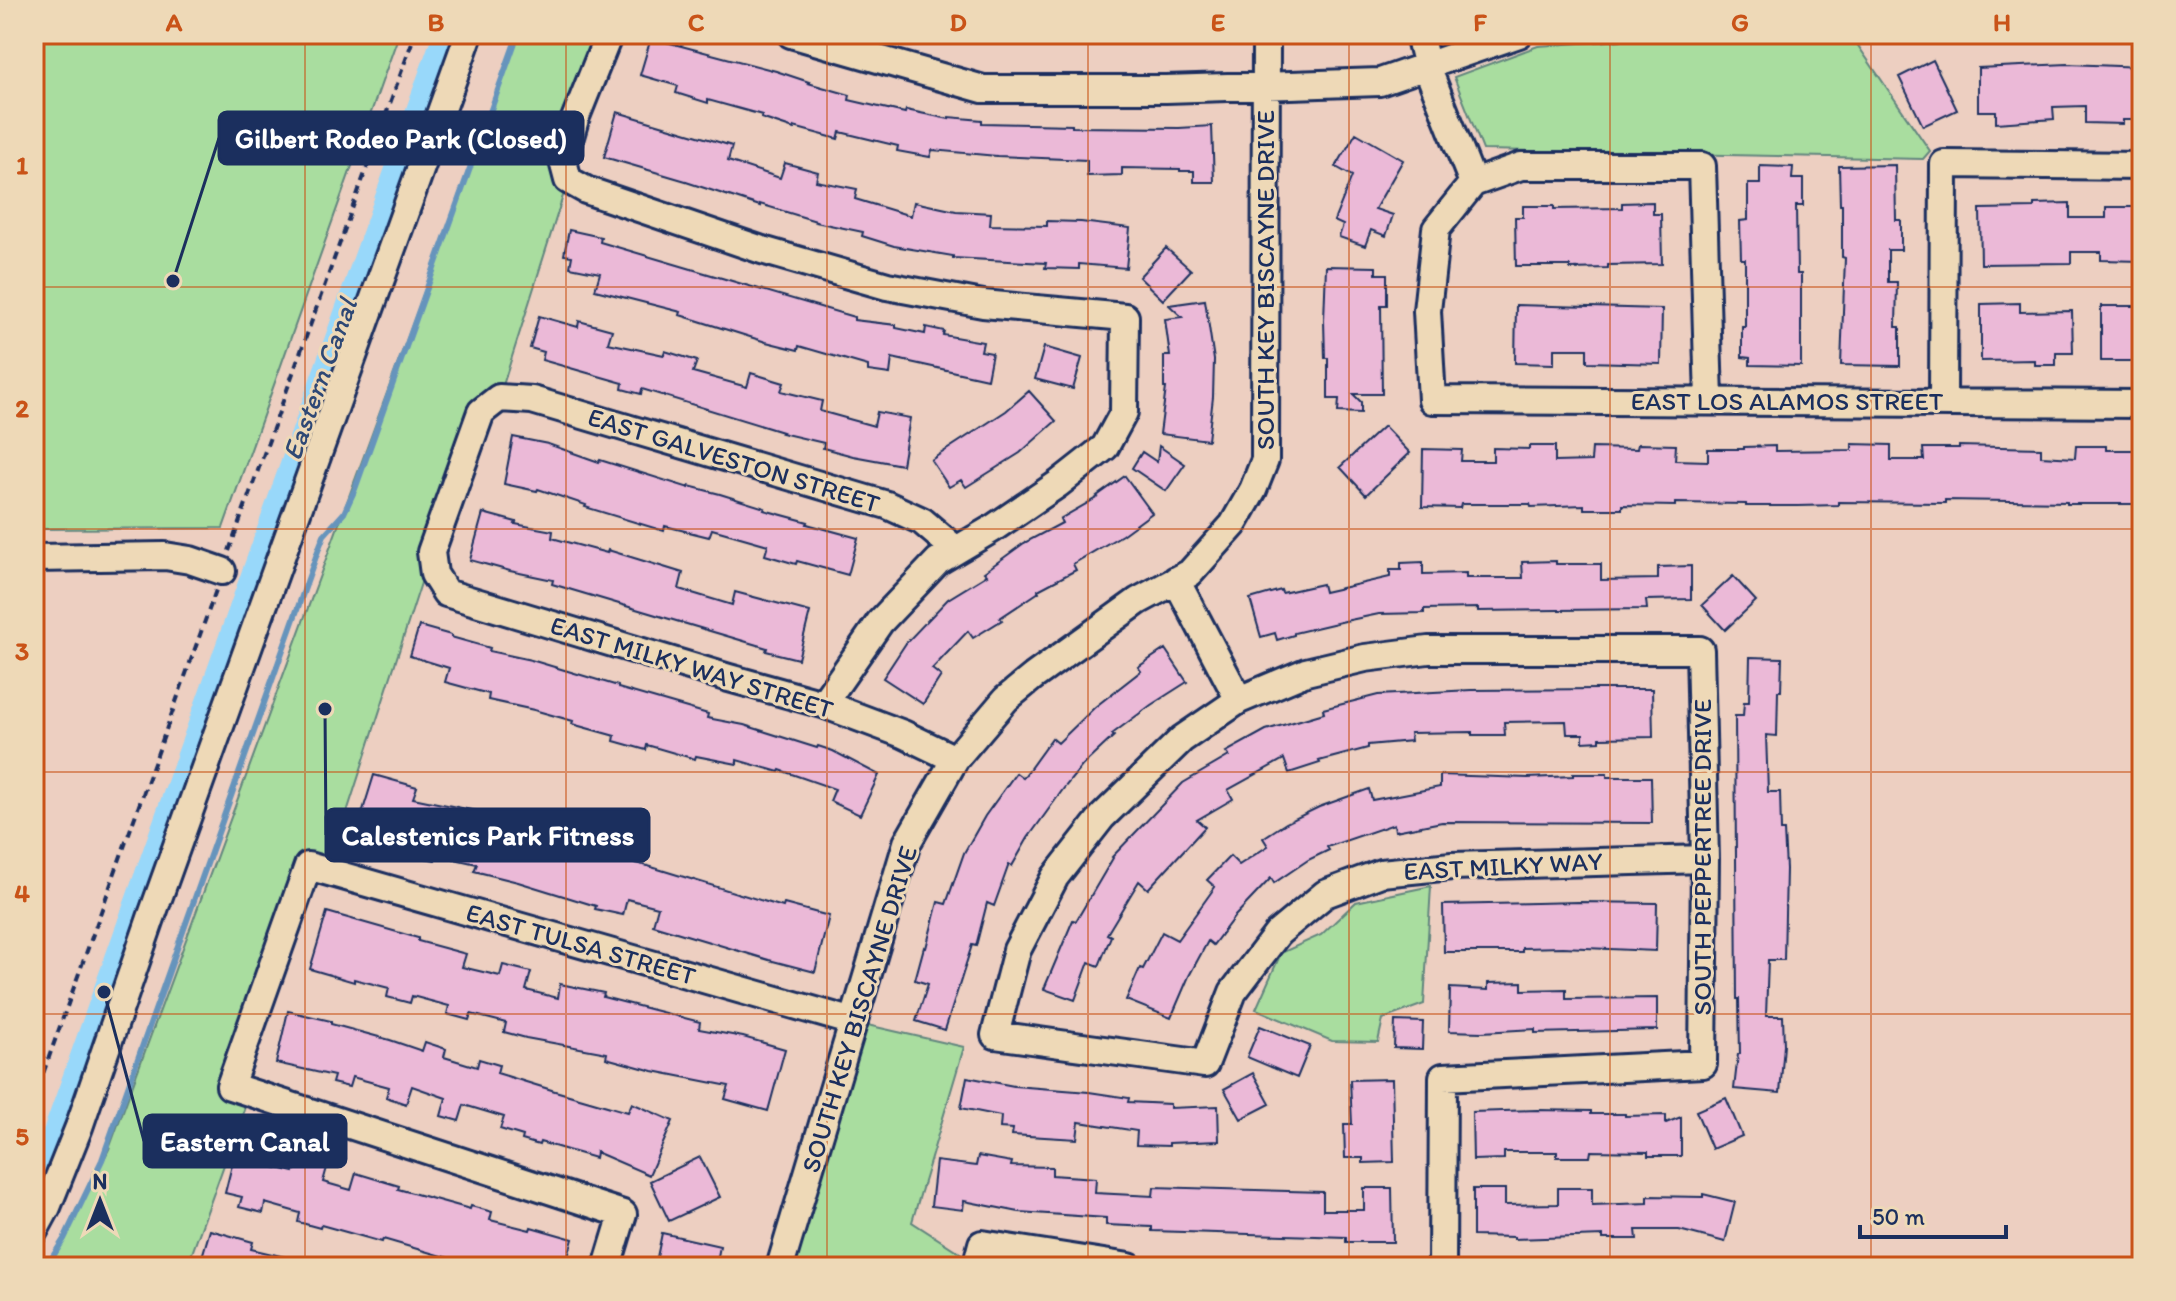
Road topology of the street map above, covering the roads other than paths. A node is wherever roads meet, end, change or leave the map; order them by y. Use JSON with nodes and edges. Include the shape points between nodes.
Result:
{"nodes":[{"id":1,"x":469,"y":34,"type":"edge"},
{"id":2,"x":609,"y":34,"type":"edge"},
{"id":3,"x":791,"y":34,"type":"edge"},
{"id":4,"x":1266,"y":34,"type":"edge"},
{"id":5,"x":1419,"y":34,"type":"edge"},
{"id":6,"x":1519,"y":34,"type":"edge"},
{"id":7,"x":1427,"y":67,"type":"junction"},
{"id":8,"x":1267,"y":85,"type":"junction"},
{"id":9,"x":2142,"y":166,"type":"edge"},
{"id":10,"x":1473,"y":183,"type":"junction"},
{"id":11,"x":1709,"y":400,"type":"junction"},
{"id":12,"x":1943,"y":402,"type":"junction"},
{"id":13,"x":2142,"y":404,"type":"edge"},
{"id":14,"x":956,"y":550,"type":"junction"},
{"id":15,"x":34,"y":558,"type":"edge"},
{"id":16,"x":222,"y":571,"type":"dead end"},
{"id":17,"x":434,"y":574,"type":"joint"},
{"id":18,"x":1176,"y":580,"type":"junction"},
{"id":19,"x":1239,"y":700,"type":"junction"},
{"id":20,"x":823,"y":704,"type":"junction"},
{"id":21,"x":955,"y":759,"type":"junction"},
{"id":22,"x":1705,"y":859,"type":"junction"},
{"id":23,"x":854,"y":1022,"type":"junction"},
{"id":24,"x":34,"y":1231,"type":"edge"},
{"id":25,"x":979,"y":1256,"type":"edge"},
{"id":26,"x":607,"y":1267,"type":"edge"},
{"id":27,"x":780,"y":1267,"type":"edge"},
{"id":28,"x":1129,"y":1267,"type":"edge"},
{"id":29,"x":1442,"y":1267,"type":"edge"}],
"edges":[{"from":1,"to":24,"type":"street","via":[[79,1127]]},
{"from":2,"to":14,"type":"street","via":[[563,161],[568,180],[586,190],[887,286],[983,304],[1125,317],[1124,412],[1105,447]]},
{"from":3,"to":8,"type":"street","via":[[983,89]]},
{"from":4,"to":8,"type":"street","name":"SOUTH KEY BISCAYNE DRIVE"},
{"from":5,"to":7,"type":"street"},
{"from":6,"to":7,"type":"street"},
{"from":7,"to":8,"type":"street","via":[[1380,82]]},
{"from":7,"to":10,"type":"street"},
{"from":8,"to":18,"type":"street","name":"SOUTH KEY BISCAYNE DRIVE","via":[[1265,460],[1233,525],[1190,573]]},
{"from":9,"to":12,"type":"street","via":[[1944,164]]},
{"from":10,"to":11,"type":"street","via":[[1521,166],[1702,166]]},
{"from":10,"to":11,"type":"street","name":"EAST LOS ALAMOS STREET","via":[[1436,229],[1427,311],[1432,400]]},
{"from":11,"to":12,"type":"street","name":"EAST LOS ALAMOS STREET"},
{"from":12,"to":13,"type":"street","name":"EAST LOS ALAMOS STREET"},
{"from":14,"to":17,"type":"street","name":"EAST GALVESTON STREET","via":[[922,521],[887,505],[532,400],[499,398],[481,412],[431,552]]},
{"from":14,"to":20,"type":"street","via":[[938,561],[880,622]]},
{"from":15,"to":16,"type":"street","via":[[165,556]]},
{"from":17,"to":20,"type":"street","name":"EAST MILKY WAY STREET","via":[[446,593]]},
{"from":18,"to":19,"type":"street"},
{"from":18,"to":21,"type":"street","name":"SOUTH KEY BISCAYNE DRIVE","via":[[1034,676],[1006,699]]},
{"from":19,"to":22,"type":"street","name":"SOUTH PEPPERTREE DRIVE","via":[[1306,672],[1428,650],[1700,650]]},
{"from":19,"to":22,"type":"street","name":"EAST MILKY WAY","via":[[1182,739],[1102,817],[1055,877],[1017,950],[995,1035],[1205,1064],[1233,992],[1278,933],[1325,894],[1381,873],[1452,866]]},
{"from":20,"to":21,"type":"street","name":"EAST MILKY WAY STREET"},
{"from":21,"to":23,"type":"street","name":"SOUTH KEY BISCAYNE DRIVE","via":[[907,843]]},
{"from":22,"to":29,"type":"street","name":"SOUTH PEPPERTREE DRIVE","via":[[1703,1064],[1443,1077]]},
{"from":23,"to":26,"type":"street","name":"EAST TULSA STREET","via":[[308,866],[230,1086],[623,1214]]},
{"from":23,"to":27,"type":"street","name":"SOUTH KEY BISCAYNE DRIVE"},
{"from":25,"to":28,"type":"street"}]}
